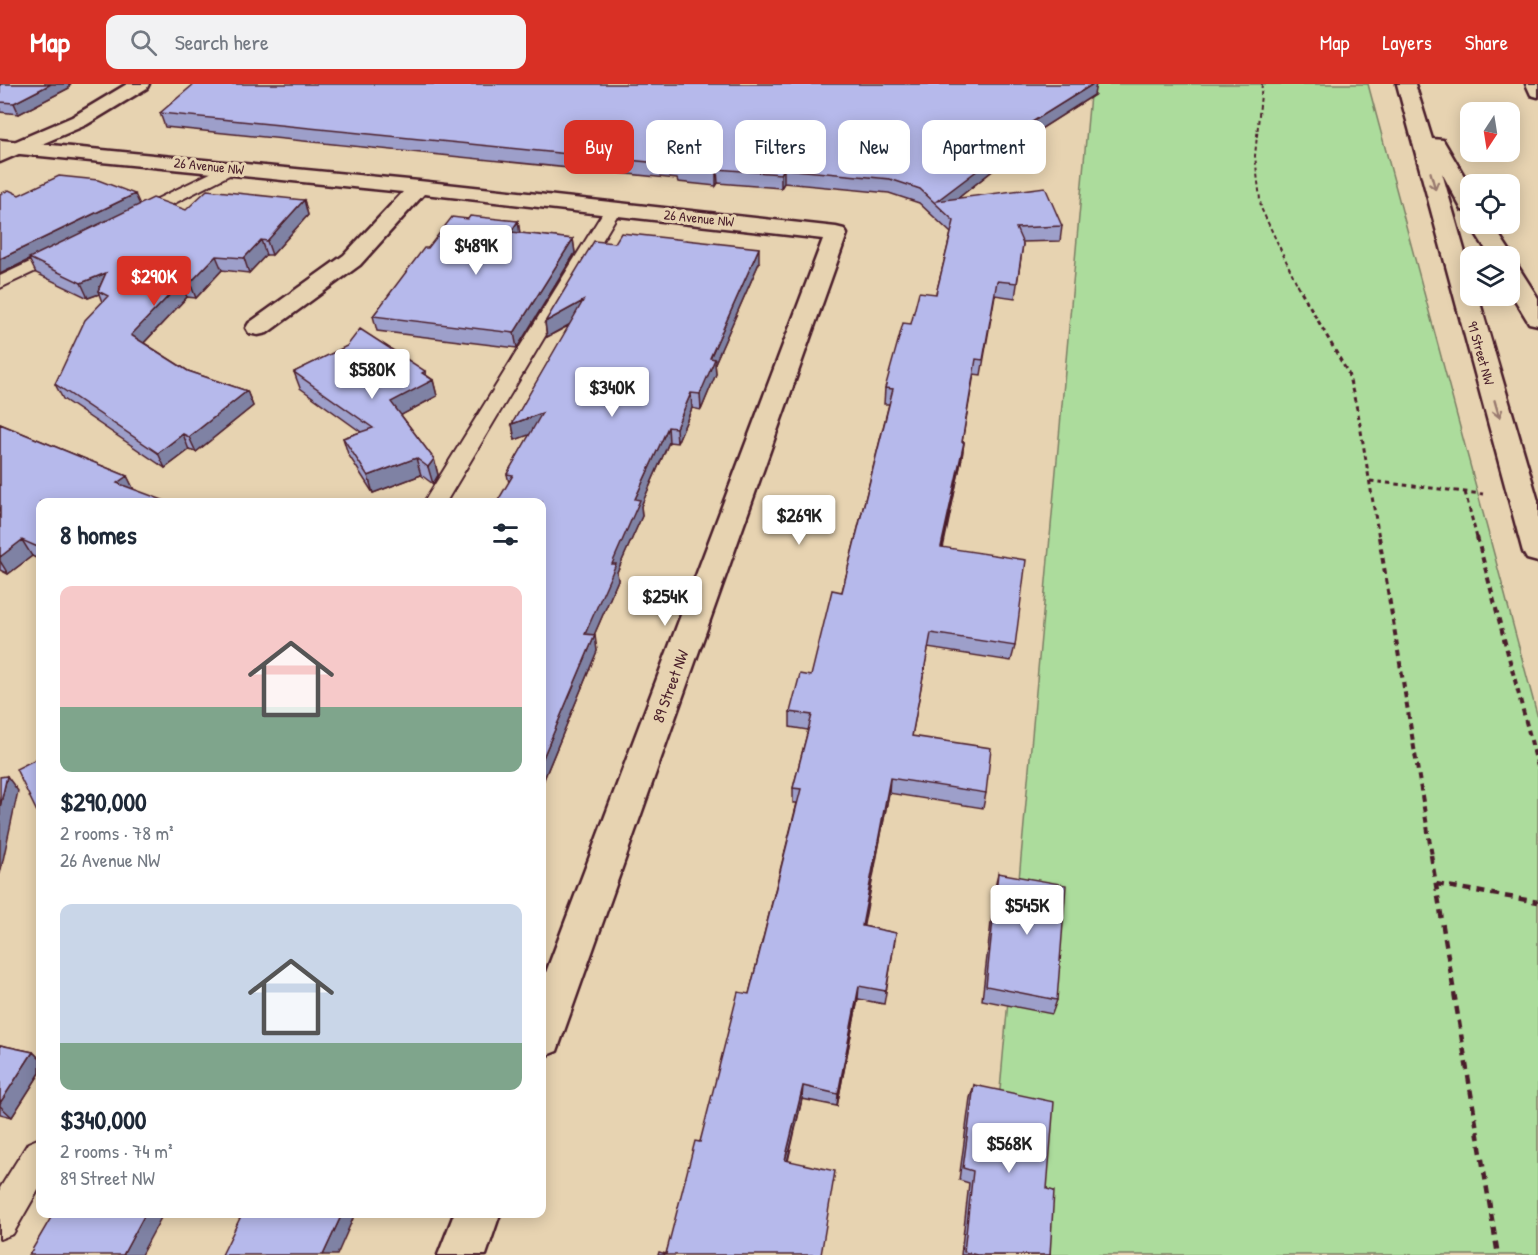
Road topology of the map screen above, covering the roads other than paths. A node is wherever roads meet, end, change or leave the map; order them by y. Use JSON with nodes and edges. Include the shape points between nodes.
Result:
{"nodes":[{"id":1,"x":140,"y":84,"type":"edge"},
{"id":2,"x":1535,"y":84,"type":"edge"},
{"id":3,"x":1408,"y":90,"type":"edge"},
{"id":4,"x":1538,"y":91,"type":"edge"},
{"id":5,"x":11,"y":147,"type":"edge"},
{"id":6,"x":0,"y":156,"type":"edge"},
{"id":7,"x":231,"y":168,"type":"junction"},
{"id":8,"x":1460,"y":186,"type":"edge"},
{"id":9,"x":419,"y":187,"type":"junction"},
{"id":10,"x":613,"y":208,"type":"junction"},
{"id":11,"x":115,"y":226,"type":"edge"},
{"id":12,"x":836,"y":234,"type":"joint"},
{"id":13,"x":84,"y":242,"type":"edge"},
{"id":14,"x":0,"y":283,"type":"edge"},
{"id":15,"x":1520,"y":288,"type":"edge"},
{"id":16,"x":1538,"y":318,"type":"edge"},
{"id":17,"x":258,"y":328,"type":"dead end"},
{"id":18,"x":437,"y":498,"type":"edge"},
{"id":19,"x":1538,"y":552,"type":"edge"},
{"id":20,"x":546,"y":1026,"type":"edge"},
{"id":21,"x":36,"y":1162,"type":"edge"},
{"id":22,"x":476,"y":1218,"type":"edge"},
{"id":23,"x":0,"y":1221,"type":"edge"},
{"id":24,"x":462,"y":1255,"type":"edge"}],
"edges":[{"from":1,"to":5,"type":"street","via":[[79,121]]},
{"from":2,"to":4,"type":"street"},
{"from":3,"to":8,"type":"street"},
{"from":3,"to":19,"type":"street","name":"91 Street NW","one_way":true},
{"from":5,"to":6,"type":"street"},
{"from":5,"to":7,"type":"street","name":"26 Avenue NW"},
{"from":7,"to":9,"type":"street","name":"26 Avenue NW"},
{"from":7,"to":11,"type":"lane"},
{"from":9,"to":10,"type":"street","name":"26 Avenue NW"},
{"from":9,"to":17,"type":"street","via":[[352,260]]},
{"from":10,"to":12,"type":"street","name":"26 Avenue NW"},
{"from":10,"to":18,"type":"lane"},
{"from":12,"to":20,"type":"street","name":"89 Street NW"},
{"from":13,"to":14,"type":"lane"},
{"from":15,"to":16,"type":"street"},
{"from":21,"to":23,"type":"lane"},
{"from":22,"to":24,"type":"street"}]}
